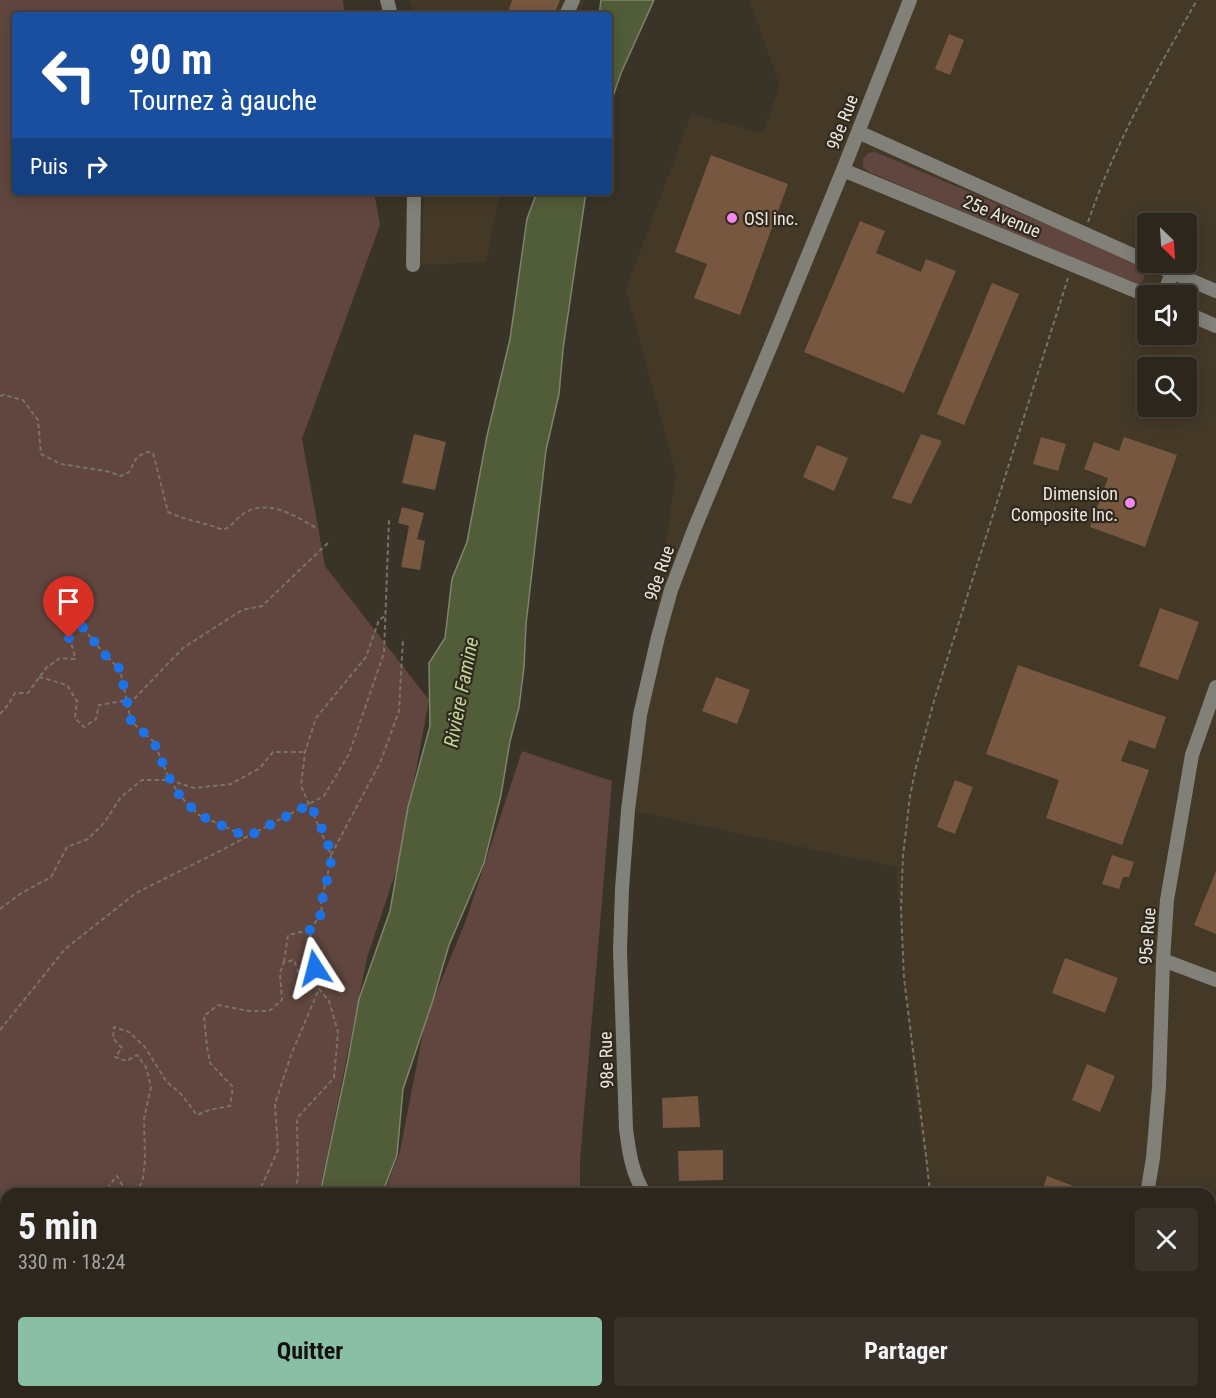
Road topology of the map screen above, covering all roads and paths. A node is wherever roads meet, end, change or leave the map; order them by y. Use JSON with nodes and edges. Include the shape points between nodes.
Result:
{"nodes":[{"id":1,"x":910,"y":0,"type":"edge"},
{"id":2,"x":1197,"y":0,"type":"edge"},
{"id":3,"x":858,"y":132,"type":"junction"},
{"id":4,"x":843,"y":170,"type":"junction"},
{"id":5,"x":414,"y":195,"type":"edge"},
{"id":6,"x":1086,"y":228,"type":"dead end"},
{"id":7,"x":1137,"y":257,"type":"edge"},
{"id":8,"x":413,"y":265,"type":"dead end"},
{"id":9,"x":1070,"y":270,"type":"dead end"},
{"id":10,"x":1172,"y":273,"type":"joint"},
{"id":11,"x":1167,"y":285,"type":"edge"},
{"id":12,"x":1137,"y":291,"type":"edge"},
{"id":13,"x":1216,"y":291,"type":"edge"},
{"id":14,"x":1197,"y":318,"type":"edge"},
{"id":15,"x":1216,"y":326,"type":"edge"},
{"id":16,"x":0,"y":396,"type":"edge"},
{"id":17,"x":388,"y":519,"type":"dead end"},
{"id":18,"x":318,"y":529,"type":"dead end"},
{"id":19,"x":330,"y":541,"type":"dead end"},
{"id":20,"x":385,"y":616,"type":"junction"},
{"id":21,"x":403,"y":638,"type":"dead end"},
{"id":22,"x":39,"y":677,"type":"junction"},
{"id":23,"x":1216,"y":687,"type":"edge"},
{"id":24,"x":126,"y":701,"type":"junction"},
{"id":25,"x":0,"y":714,"type":"edge"},
{"id":26,"x":305,"y":752,"type":"junction"},
{"id":27,"x":170,"y":780,"type":"junction"},
{"id":28,"x":310,"y":804,"type":"junction"},
{"id":29,"x":247,"y":837,"type":"junction"},
{"id":30,"x":331,"y":855,"type":"junction"},
{"id":31,"x":0,"y":909,"type":"edge"},
{"id":32,"x":310,"y":930,"type":"junction"},
{"id":33,"x":1163,"y":960,"type":"junction"},
{"id":34,"x":284,"y":962,"type":"junction"},
{"id":35,"x":315,"y":968,"type":"junction"},
{"id":36,"x":1216,"y":980,"type":"edge"},
{"id":37,"x":320,"y":989,"type":"junction"},
{"id":38,"x":0,"y":1030,"type":"edge"},
{"id":39,"x":107,"y":1188,"type":"edge"},
{"id":40,"x":124,"y":1188,"type":"edge"},
{"id":41,"x":138,"y":1188,"type":"edge"},
{"id":42,"x":261,"y":1188,"type":"edge"},
{"id":43,"x":296,"y":1188,"type":"edge"},
{"id":44,"x":641,"y":1188,"type":"edge"},
{"id":45,"x":929,"y":1188,"type":"edge"},
{"id":46,"x":1148,"y":1188,"type":"edge"}],
"edges":[{"from":1,"to":3,"type":"street","name":"98e Rue"},
{"from":2,"to":6,"type":"path","via":[[1121,139]]},
{"from":3,"to":4,"type":"street","name":"98e Rue"},
{"from":3,"to":7,"type":"street","name":"25e Avenue"},
{"from":4,"to":12,"type":"street","name":"25e Avenue"},
{"from":4,"to":44,"type":"street","name":"98e Rue","via":[[695,527],[669,599],[640,715],[628,810],[620,950],[626,1129]]},
{"from":5,"to":8,"type":"street"},
{"from":9,"to":45,"type":"path","via":[[926,729],[908,811],[901,940]]},
{"from":10,"to":11,"type":"street"},
{"from":10,"to":13,"type":"street","name":"25e Avenue"},
{"from":14,"to":15,"type":"street"},
{"from":16,"to":18,"type":"path","via":[[22,400],[38,420],[41,454],[61,464],[121,476],[129,472],[137,457],[153,453],[168,512],[183,519],[223,530],[246,511],[267,507],[290,513]]},
{"from":17,"to":20,"type":"path"},
{"from":19,"to":24,"type":"path","via":[[262,606],[242,610],[183,648],[134,699]]},
{"from":20,"to":26,"type":"path","via":[[379,620],[366,657],[316,718]]},
{"from":20,"to":28,"type":"path","via":[[384,653],[348,754],[324,796]]},
{"from":21,"to":30,"type":"path","via":[[399,711],[380,763]]},
{"from":22,"to":24,"type":"path","via":[[67,685],[77,701],[75,718],[84,727],[96,719],[99,705]]},
{"from":22,"to":24,"type":"path","via":[[60,658],[75,659],[61,596],[73,582],[83,628],[120,669]]},
{"from":22,"to":25,"type":"path","via":[[28,693],[15,693]]},
{"from":23,"to":33,"type":"street","name":"95e Rue","via":[[1192,755],[1167,900]]},
{"from":24,"to":27,"type":"path","via":[[131,721],[154,742]]},
{"from":26,"to":27,"type":"path","via":[[273,752],[260,768],[231,784],[194,788]]},
{"from":26,"to":28,"type":"path","via":[[301,786]]},
{"from":27,"to":29,"type":"path","via":[[199,815]]},
{"from":27,"to":31,"type":"path","via":[[142,780],[121,797],[88,839],[66,847],[51,876]]},
{"from":28,"to":29,"type":"path"},
{"from":28,"to":30,"type":"path"},
{"from":29,"to":38,"type":"path","via":[[136,893],[65,949]]},
{"from":30,"to":32,"type":"path","via":[[322,913]]},
{"from":32,"to":34,"type":"path","via":[[288,935]]},
{"from":32,"to":35,"type":"path"},
{"from":33,"to":36,"type":"street"},
{"from":33,"to":46,"type":"street","name":"95e Rue","via":[[1159,1087]]},
{"from":34,"to":35,"type":"path","via":[[294,960],[301,990],[311,988],[306,971]]},
{"from":34,"to":41,"type":"path","via":[[280,973],[282,1000],[269,1011],[218,1005],[204,1016],[210,1063],[232,1087],[230,1107],[197,1115],[166,1081],[145,1047],[129,1032],[114,1027],[113,1038],[122,1048],[115,1057],[126,1061],[137,1055],[146,1067],[151,1087],[144,1119],[143,1178]]},
{"from":35,"to":37,"type":"path"},
{"from":37,"to":42,"type":"path","via":[[275,1104],[278,1150]]},
{"from":37,"to":43,"type":"path","via":[[329,1001],[338,1032],[334,1078],[297,1118]]},
{"from":39,"to":40,"type":"path","via":[[117,1176]]}]}
